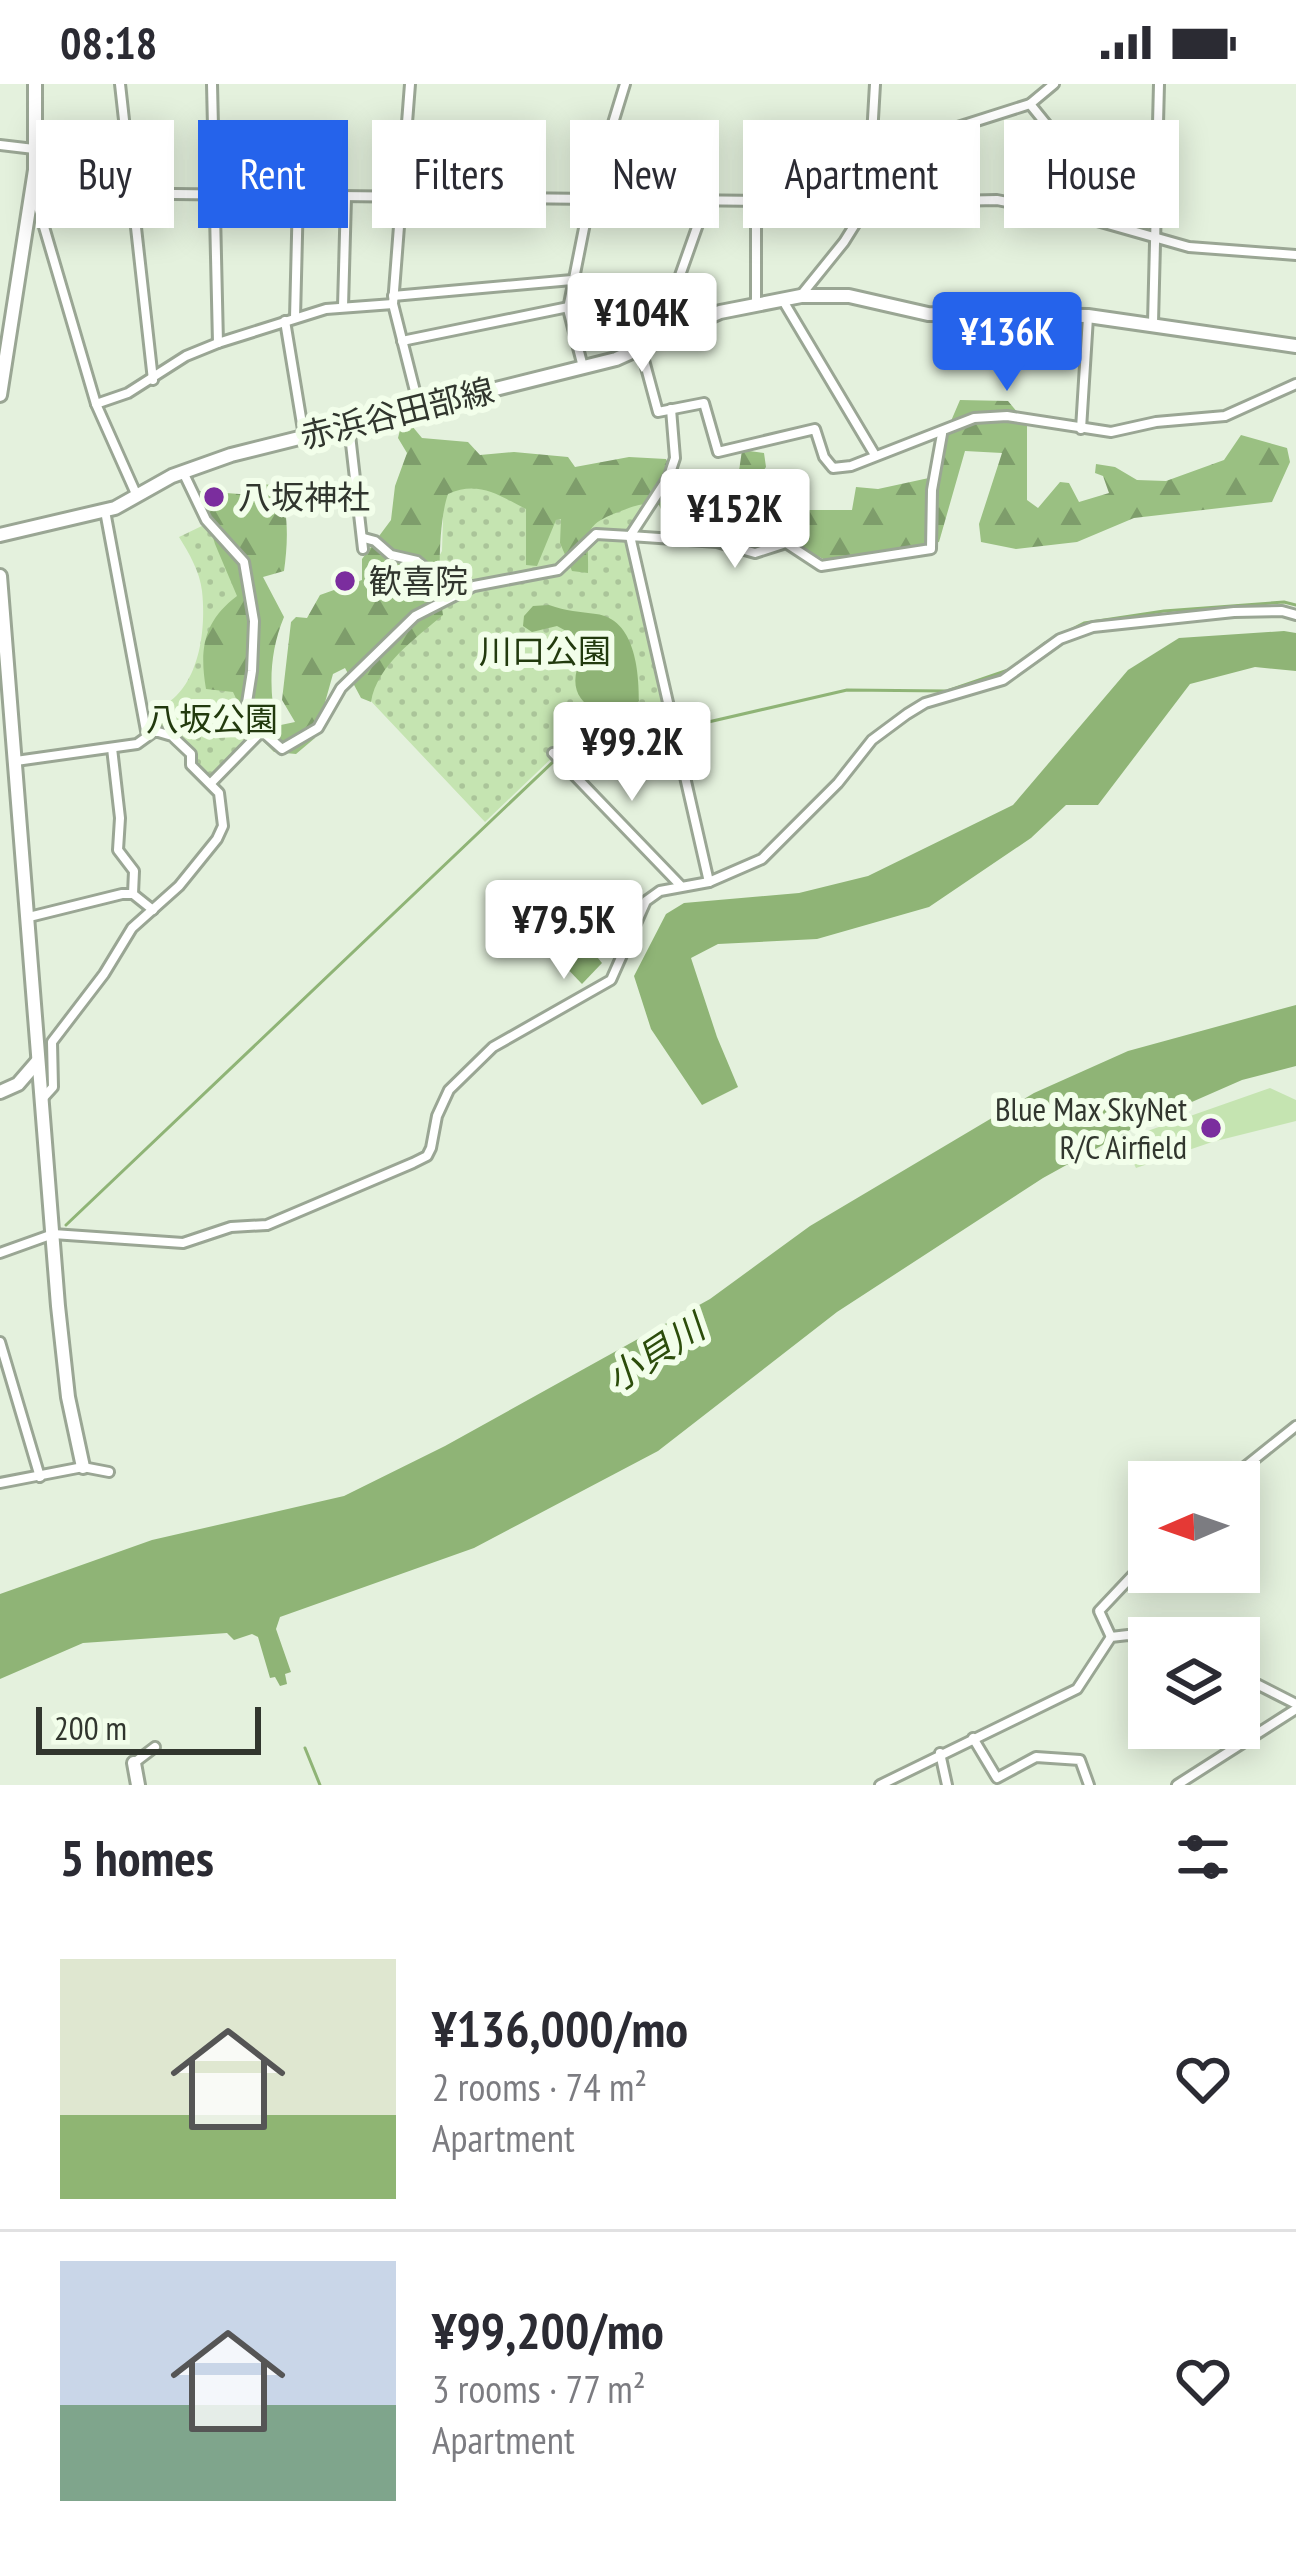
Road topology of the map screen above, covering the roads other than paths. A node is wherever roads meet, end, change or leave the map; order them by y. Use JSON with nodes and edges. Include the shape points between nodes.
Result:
{"nodes":[{"id":1,"x":34,"y":84,"type":"edge"},
{"id":2,"x":120,"y":84,"type":"edge"},
{"id":3,"x":212,"y":84,"type":"edge"},
{"id":4,"x":410,"y":84,"type":"edge"},
{"id":5,"x":625,"y":84,"type":"edge"},
{"id":6,"x":875,"y":84,"type":"edge"},
{"id":7,"x":1051,"y":84,"type":"edge"},
{"id":8,"x":1160,"y":84,"type":"edge"},
{"id":9,"x":1030,"y":104,"type":"junction"},
{"id":10,"x":125,"y":120,"type":"edge"},
{"id":11,"x":213,"y":120,"type":"edge"},
{"id":12,"x":407,"y":120,"type":"edge"},
{"id":13,"x":614,"y":120,"type":"edge"},
{"id":14,"x":873,"y":120,"type":"edge"},
{"id":15,"x":1044,"y":120,"type":"edge"},
{"id":16,"x":980,"y":121,"type":"edge"},
{"id":17,"x":0,"y":146,"type":"edge"},
{"id":18,"x":36,"y":149,"type":"junction"},
{"id":19,"x":34,"y":202,"type":"junction"},
{"id":20,"x":138,"y":228,"type":"edge"},
{"id":21,"x":215,"y":228,"type":"edge"},
{"id":22,"x":296,"y":228,"type":"edge"},
{"id":23,"x":345,"y":228,"type":"edge"},
{"id":24,"x":398,"y":228,"type":"edge"},
{"id":25,"x":583,"y":228,"type":"edge"},
{"id":26,"x":697,"y":228,"type":"edge"},
{"id":27,"x":756,"y":228,"type":"edge"},
{"id":28,"x":853,"y":228,"type":"edge"},
{"id":29,"x":1122,"y":228,"type":"edge"},
{"id":30,"x":1158,"y":238,"type":"junction"},
{"id":31,"x":1296,"y":255,"type":"edge"},
{"id":32,"x":572,"y":280,"type":"junction"},
{"id":33,"x":800,"y":296,"type":"junction"},
{"id":34,"x":782,"y":298,"type":"junction"},
{"id":35,"x":393,"y":300,"type":"junction"},
{"id":36,"x":756,"y":302,"type":"junction"},
{"id":37,"x":343,"y":307,"type":"junction"},
{"id":38,"x":568,"y":309,"type":"junction"},
{"id":39,"x":1088,"y":316,"type":"junction"},
{"id":40,"x":290,"y":319,"type":"junction"},
{"id":41,"x":1153,"y":323,"type":"junction"},
{"id":42,"x":402,"y":340,"type":"junction"},
{"id":43,"x":218,"y":343,"type":"junction"},
{"id":44,"x":1296,"y":346,"type":"edge"},
{"id":45,"x":641,"y":349,"type":"junction"},
{"id":46,"x":583,"y":367,"type":"junction"},
{"id":47,"x":153,"y":380,"type":"junction"},
{"id":48,"x":1296,"y":384,"type":"edge"},
{"id":49,"x":0,"y":394,"type":"edge"},
{"id":50,"x":96,"y":404,"type":"junction"},
{"id":51,"x":419,"y":408,"type":"junction"},
{"id":52,"x":671,"y":409,"type":"junction"},
{"id":53,"x":349,"y":425,"type":"junction"},
{"id":54,"x":1081,"y":429,"type":"junction"},
{"id":55,"x":942,"y":432,"type":"junction"},
{"id":56,"x":304,"y":436,"type":"junction"},
{"id":57,"x":874,"y":455,"type":"junction"},
{"id":58,"x":183,"y":471,"type":"junction"},
{"id":59,"x":137,"y":496,"type":"junction"},
{"id":60,"x":105,"y":511,"type":"junction"},
{"id":61,"x":0,"y":535,"type":"edge"},
{"id":62,"x":630,"y":536,"type":"junction"},
{"id":63,"x":0,"y":576,"type":"edge"},
{"id":64,"x":456,"y":594,"type":"junction"},
{"id":65,"x":1296,"y":615,"type":"edge"},
{"id":66,"x":6,"y":713,"type":"edge"},
{"id":67,"x":265,"y":734,"type":"junction"},
{"id":68,"x":147,"y":736,"type":"junction"},
{"id":69,"x":112,"y":748,"type":"junction"},
{"id":70,"x":553,"y":753,"type":"dead end"},
{"id":71,"x":16,"y":761,"type":"junction"},
{"id":72,"x":212,"y":782,"type":"junction"},
{"id":73,"x":709,"y":882,"type":"junction"},
{"id":74,"x":680,"y":885,"type":"junction"},
{"id":75,"x":133,"y":894,"type":"junction"},
{"id":76,"x":153,"y":910,"type":"junction"},
{"id":77,"x":29,"y":917,"type":"junction"},
{"id":78,"x":39,"y":1055,"type":"junction"},
{"id":79,"x":0,"y":1092,"type":"edge"},
{"id":80,"x":42,"y":1099,"type":"junction"},
{"id":81,"x":53,"y":1234,"type":"junction"},
{"id":82,"x":0,"y":1253,"type":"edge"},
{"id":83,"x":0,"y":1342,"type":"edge"},
{"id":84,"x":1296,"y":1426,"type":"edge"},
{"id":85,"x":1252,"y":1461,"type":"edge"},
{"id":86,"x":83,"y":1467,"type":"junction"},
{"id":87,"x":109,"y":1472,"type":"dead end"},
{"id":88,"x":40,"y":1478,"type":"junction"},
{"id":89,"x":0,"y":1484,"type":"edge"},
{"id":90,"x":1128,"y":1580,"type":"edge"},
{"id":91,"x":1128,"y":1635,"type":"edge"},
{"id":92,"x":1111,"y":1637,"type":"junction"},
{"id":93,"x":1260,"y":1686,"type":"edge"},
{"id":94,"x":1296,"y":1706,"type":"edge"},
{"id":95,"x":973,"y":1738,"type":"junction"},
{"id":96,"x":155,"y":1747,"type":"dead end"},
{"id":97,"x":940,"y":1753,"type":"junction"},
{"id":98,"x":134,"y":1763,"type":"joint"},
{"id":99,"x":900,"y":1780,"type":"edge"},
{"id":100,"x":138,"y":1785,"type":"edge"},
{"id":101,"x":880,"y":1785,"type":"edge"},
{"id":102,"x":947,"y":1785,"type":"edge"},
{"id":103,"x":1089,"y":1785,"type":"edge"},
{"id":104,"x":1178,"y":1785,"type":"edge"}],
"edges":[{"from":1,"to":18,"type":"main road"},
{"from":2,"to":10,"type":"street"},
{"from":3,"to":11,"type":"street"},
{"from":4,"to":12,"type":"street"},
{"from":5,"to":13,"type":"street"},
{"from":6,"to":14,"type":"street"},
{"from":7,"to":9,"type":"street"},
{"from":8,"to":30,"type":"street"},
{"from":9,"to":15,"type":"street"},
{"from":9,"to":16,"type":"street"},
{"from":17,"to":18,"type":"street"},
{"from":18,"to":19,"type":"main road"},
{"from":19,"to":49,"type":"main road"},
{"from":19,"to":50,"type":"street"},
{"from":20,"to":47,"type":"street"},
{"from":21,"to":43,"type":"street"},
{"from":22,"to":40,"type":"street"},
{"from":23,"to":37,"type":"street"},
{"from":24,"to":35,"type":"street"},
{"from":25,"to":32,"type":"street"},
{"from":26,"to":38,"type":"street","via":[[678,281]]},
{"from":27,"to":36,"type":"street"},
{"from":28,"to":33,"type":"street"},
{"from":29,"to":30,"type":"street"},
{"from":30,"to":31,"type":"street"},
{"from":30,"to":41,"type":"street"},
{"from":32,"to":35,"type":"street"},
{"from":32,"to":38,"type":"street"},
{"from":33,"to":34,"type":"main road","name":"赤浜谷田部線"},
{"from":33,"to":39,"type":"main road","name":"赤浜谷田部線","via":[[849,296],[928,314]]},
{"from":34,"to":36,"type":"main road","name":"赤浜谷田部線"},
{"from":34,"to":57,"type":"street"},
{"from":35,"to":37,"type":"street"},
{"from":35,"to":42,"type":"street"},
{"from":36,"to":45,"type":"main road","name":"赤浜谷田部線"},
{"from":37,"to":40,"type":"street"},
{"from":38,"to":42,"type":"street"},
{"from":38,"to":46,"type":"street"},
{"from":39,"to":41,"type":"main road","name":"赤浜谷田部線"},
{"from":39,"to":54,"type":"street"},
{"from":40,"to":43,"type":"street"},
{"from":40,"to":56,"type":"street"},
{"from":41,"to":44,"type":"main road","name":"赤浜谷田部線"},
{"from":42,"to":51,"type":"street"},
{"from":43,"to":47,"type":"street"},
{"from":45,"to":46,"type":"main road","name":"赤浜谷田部線"},
{"from":45,"to":52,"type":"street","via":[[658,412]]},
{"from":46,"to":51,"type":"main road","name":"赤浜谷田部線"},
{"from":47,"to":50,"type":"street"},
{"from":48,"to":54,"type":"street","via":[[1225,416]]},
{"from":50,"to":59,"type":"street"},
{"from":51,"to":53,"type":"main road","name":"赤浜谷田部線"},
{"from":52,"to":57,"type":"street","via":[[704,403],[718,452],[815,429],[833,468]]},
{"from":52,"to":62,"type":"street","via":[[675,458]]},
{"from":53,"to":56,"type":"main road","name":"赤浜谷田部線"},
{"from":53,"to":64,"type":"street","via":[[363,543],[417,561]]},
{"from":54,"to":55,"type":"street","via":[[1007,416]]},
{"from":55,"to":57,"type":"street"},
{"from":55,"to":62,"type":"street","via":[[931,549],[821,566],[786,543],[755,553]]},
{"from":56,"to":58,"type":"main road","name":"赤浜谷田部線"},
{"from":58,"to":59,"type":"main road","name":"赤浜谷田部線"},
{"from":58,"to":67,"type":"street","via":[[206,520],[244,562],[254,621],[246,709]]},
{"from":59,"to":60,"type":"main road","name":"赤浜谷田部線"},
{"from":60,"to":61,"type":"main road","name":"赤浜谷田部線"},
{"from":60,"to":68,"type":"street"},
{"from":62,"to":64,"type":"street","via":[[596,534],[558,570]]},
{"from":62,"to":73,"type":"street"},
{"from":63,"to":66,"type":"main road"},
{"from":64,"to":67,"type":"street","via":[[415,616],[350,679],[318,728],[282,749]]},
{"from":65,"to":73,"type":"street","via":[[1234,612],[1060,639],[1004,680],[925,703],[890,724],[762,859]]},
{"from":66,"to":71,"type":"main road"},
{"from":67,"to":72,"type":"street"},
{"from":68,"to":69,"type":"street"},
{"from":68,"to":72,"type":"street","via":[[172,736],[197,774]]},
{"from":69,"to":71,"type":"street"},
{"from":69,"to":75,"type":"street","via":[[116,839],[134,871]]},
{"from":70,"to":74,"type":"street"},
{"from":71,"to":77,"type":"main road"},
{"from":72,"to":76,"type":"street","via":[[223,826]]},
{"from":73,"to":74,"type":"street"},
{"from":74,"to":81,"type":"street","via":[[646,902],[611,980],[493,1047],[449,1090],[427,1156],[267,1225],[183,1243]]},
{"from":75,"to":76,"type":"street"},
{"from":75,"to":77,"type":"street"},
{"from":76,"to":80,"type":"street","via":[[52,1042],[53,1087]]},
{"from":77,"to":78,"type":"main road"},
{"from":78,"to":79,"type":"main road","via":[[28,1077]]},
{"from":78,"to":80,"type":"main road"},
{"from":80,"to":81,"type":"main road"},
{"from":81,"to":82,"type":"street"},
{"from":81,"to":86,"type":"main road"},
{"from":83,"to":88,"type":"street"},
{"from":84,"to":85,"type":"street"},
{"from":86,"to":87,"type":"street"},
{"from":86,"to":88,"type":"street"},
{"from":88,"to":89,"type":"street"},
{"from":90,"to":92,"type":"street","via":[[1099,1611]]},
{"from":91,"to":92,"type":"street"},
{"from":92,"to":95,"type":"street","via":[[1077,1689]]},
{"from":93,"to":94,"type":"street"},
{"from":94,"to":104,"type":"street"},
{"from":95,"to":97,"type":"street"},
{"from":95,"to":103,"type":"street","via":[[997,1778],[1036,1757],[1080,1760]]},
{"from":96,"to":98,"type":"street"},
{"from":97,"to":99,"type":"street"},
{"from":97,"to":102,"type":"street"},
{"from":98,"to":100,"type":"main road"},
{"from":99,"to":101,"type":"street"}]}
